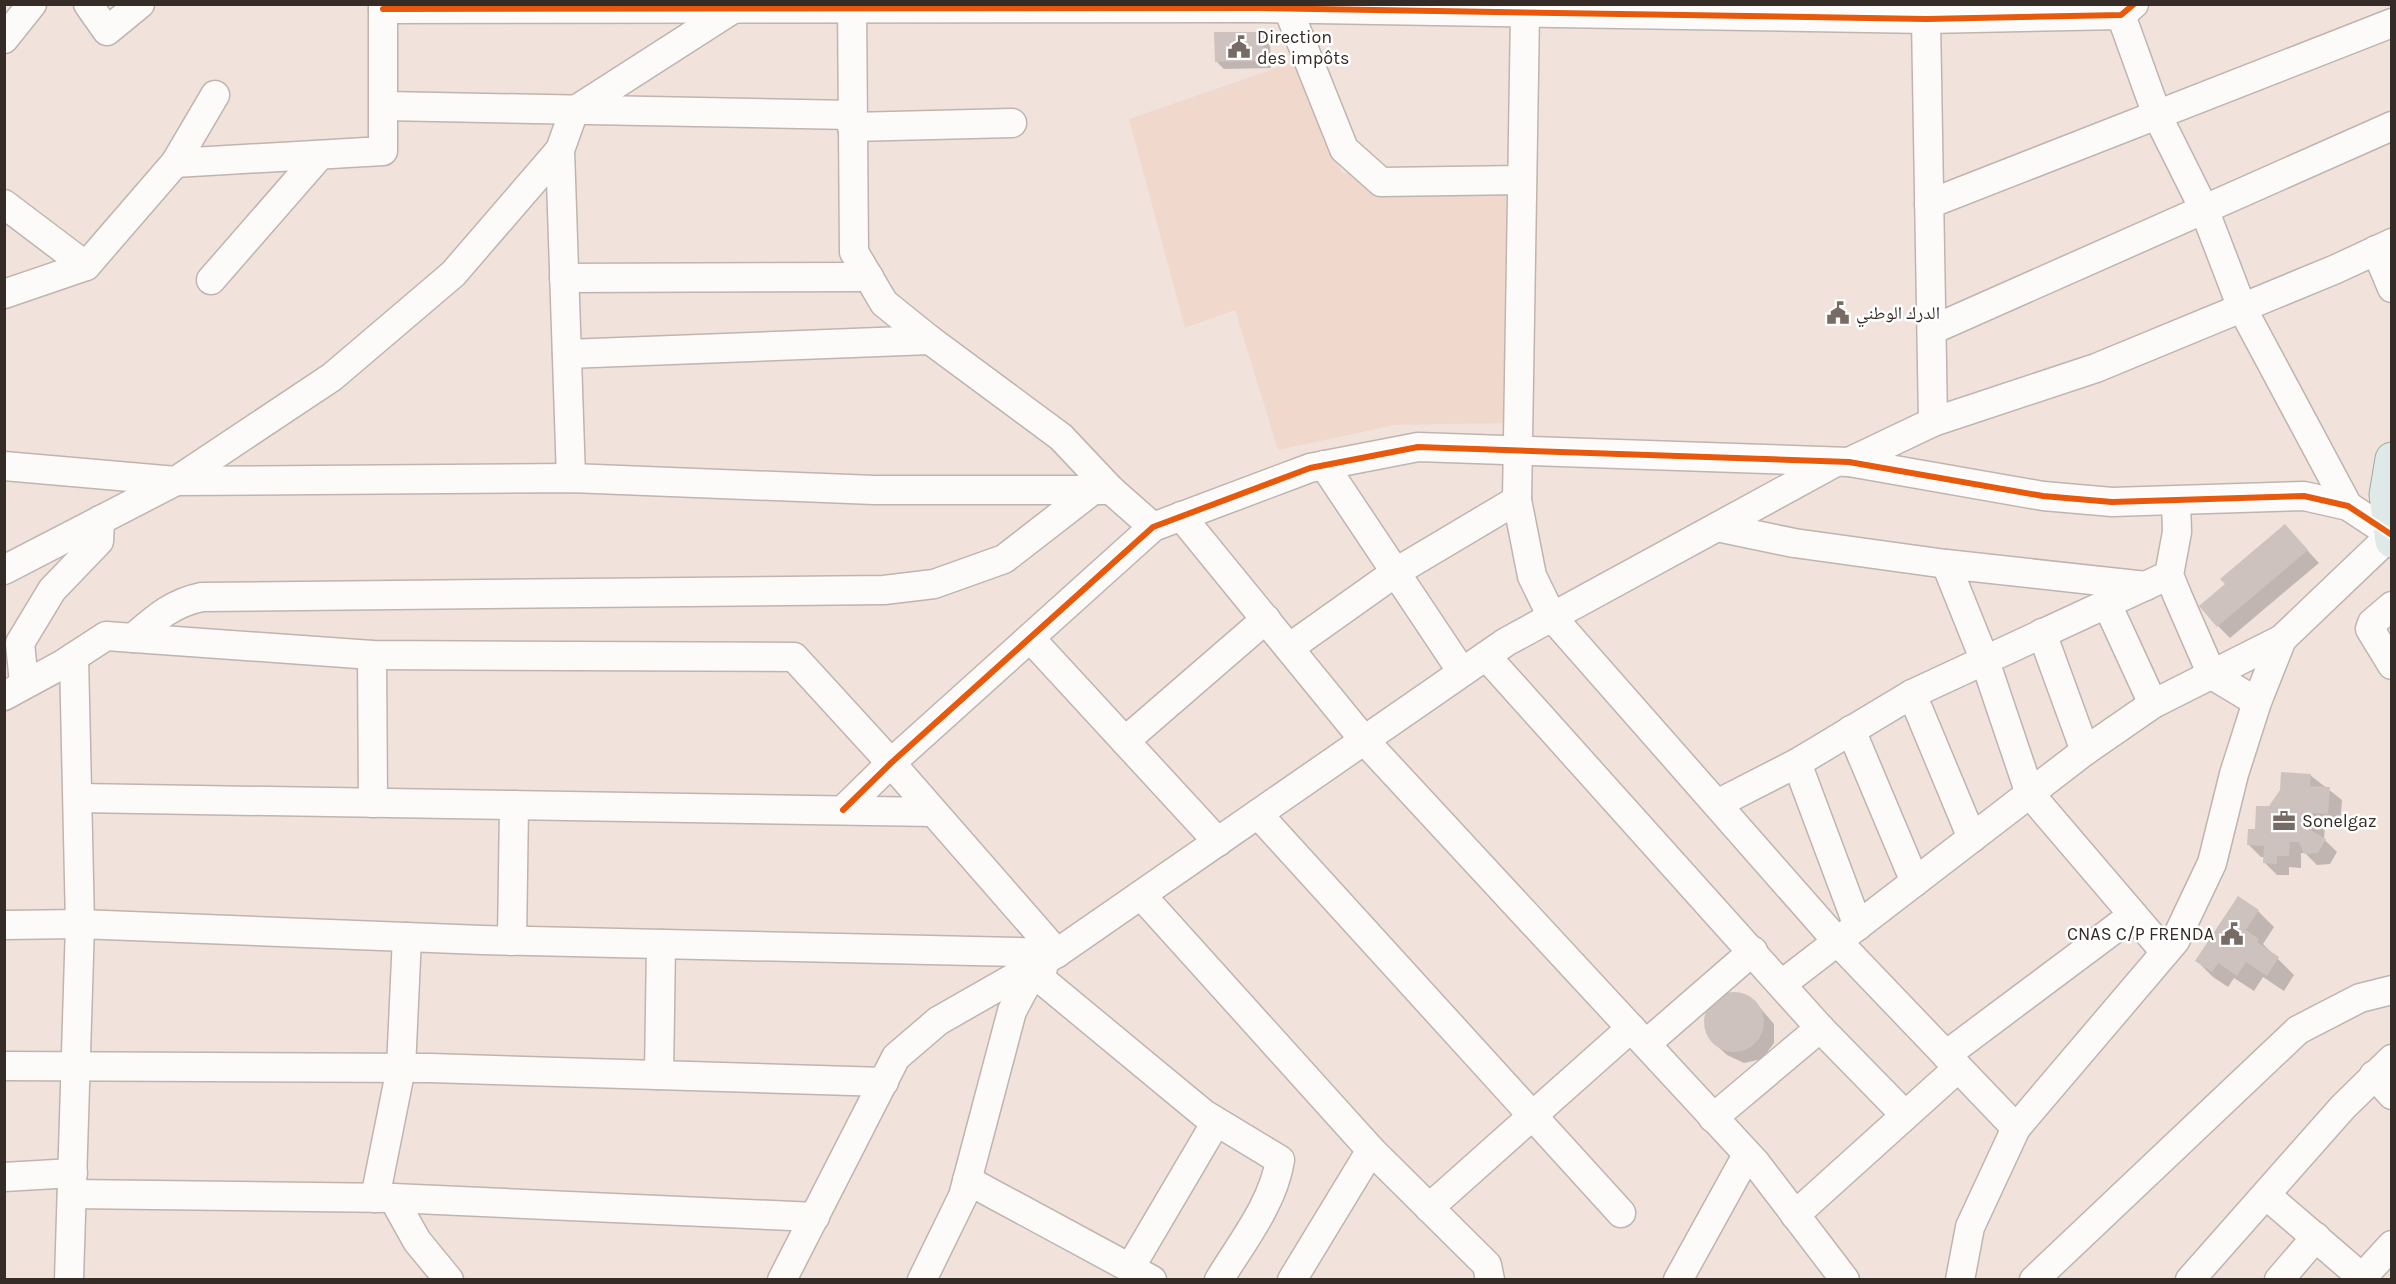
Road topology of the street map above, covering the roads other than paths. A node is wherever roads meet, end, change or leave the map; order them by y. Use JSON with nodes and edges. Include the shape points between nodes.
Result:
{"nodes":[{"id":1,"x":32,"y":4,"type":"edge"},
{"id":2,"x":88,"y":4,"type":"edge"},
{"id":3,"x":140,"y":4,"type":"edge"},
{"id":4,"x":2386,"y":4,"type":"edge"},
{"id":5,"x":383,"y":7,"type":"edge"},
{"id":6,"x":852,"y":7,"type":"edge"},
{"id":7,"x":1286,"y":7,"type":"edge"},
{"id":8,"x":2391,"y":7,"type":"edge"},
{"id":9,"x":733,"y":9,"type":"junction"},
{"id":10,"x":1518,"y":10,"type":"edge"},
{"id":11,"x":1756,"y":10,"type":"edge"},
{"id":12,"x":2128,"y":10,"type":"edge"},
{"id":13,"x":1926,"y":19,"type":"junction"},
{"id":14,"x":2391,"y":23,"type":"edge"},
{"id":15,"x":4,"y":39,"type":"edge"},
{"id":16,"x":215,"y":95,"type":"dead end"},
{"id":17,"x":385,"y":106,"type":"junction"},
{"id":18,"x":574,"y":111,"type":"junction"},
{"id":19,"x":2157,"y":115,"type":"junction"},
{"id":20,"x":852,"y":121,"type":"junction"},
{"id":21,"x":1012,"y":123,"type":"dead end"},
{"id":22,"x":2391,"y":126,"type":"edge"},
{"id":23,"x":560,"y":150,"type":"junction"},
{"id":24,"x":320,"y":155,"type":"junction"},
{"id":25,"x":175,"y":163,"type":"junction"},
{"id":26,"x":1522,"y":180,"type":"junction"},
{"id":27,"x":4,"y":204,"type":"edge"},
{"id":28,"x":1929,"y":204,"type":"junction"},
{"id":29,"x":2204,"y":209,"type":"junction"},
{"id":30,"x":2384,"y":247,"type":"edge"},
{"id":31,"x":86,"y":266,"type":"junction"},
{"id":32,"x":869,"y":277,"type":"junction"},
{"id":33,"x":564,"y":278,"type":"junction"},
{"id":34,"x":211,"y":280,"type":"dead end"},
{"id":35,"x":2391,"y":288,"type":"edge"},
{"id":36,"x":4,"y":294,"type":"edge"},
{"id":37,"x":2242,"y":308,"type":"junction"},
{"id":38,"x":1932,"y":330,"type":"junction"},
{"id":39,"x":930,"y":340,"type":"junction"},
{"id":40,"x":567,"y":354,"type":"junction"},
{"id":41,"x":1933,"y":422,"type":"junction"},
{"id":42,"x":1518,"y":449,"type":"junction"},
{"id":43,"x":2391,"y":459,"type":"edge"},
{"id":44,"x":1843,"y":461,"type":"junction"},
{"id":45,"x":1324,"y":465,"type":"junction"},
{"id":46,"x":4,"y":466,"type":"edge"},
{"id":47,"x":571,"y":478,"type":"junction"},
{"id":48,"x":176,"y":481,"type":"junction"},
{"id":49,"x":1102,"y":490,"type":"junction"},
{"id":50,"x":1517,"y":500,"type":"junction"},
{"id":51,"x":2176,"y":502,"type":"junction"},
{"id":52,"x":2348,"y":506,"type":"junction"},
{"id":53,"x":1181,"y":516,"type":"junction"},
{"id":54,"x":100,"y":520,"type":"junction"},
{"id":55,"x":1153,"y":527,"type":"junction"},
{"id":56,"x":1717,"y":527,"type":"junction"},
{"id":57,"x":2391,"y":535,"type":"edge"},
{"id":58,"x":2391,"y":541,"type":"edge"},
{"id":59,"x":1946,"y":564,"type":"junction"},
{"id":60,"x":4,"y":570,"type":"edge"},
{"id":61,"x":1396,"y":572,"type":"junction"},
{"id":62,"x":2158,"y":581,"type":"junction"},
{"id":63,"x":2107,"y":604,"type":"junction"},
{"id":64,"x":2391,"y":606,"type":"edge"},
{"id":65,"x":1552,"y":617,"type":"junction"},
{"id":66,"x":1266,"y":620,"type":"junction"},
{"id":67,"x":2042,"y":633,"type":"junction"},
{"id":68,"x":132,"y":638,"type":"junction"},
{"id":69,"x":1030,"y":638,"type":"junction"},
{"id":70,"x":2282,"y":639,"type":"junction"},
{"id":71,"x":1289,"y":648,"type":"junction"},
{"id":72,"x":372,"y":655,"type":"junction"},
{"id":73,"x":1486,"y":656,"type":"junction"},
{"id":74,"x":74,"y":657,"type":"junction"},
{"id":75,"x":1985,"y":661,"type":"junction"},
{"id":76,"x":2391,"y":665,"type":"edge"},
{"id":77,"x":1462,"y":672,"type":"junction"},
{"id":78,"x":2212,"y":675,"type":"junction"},
{"id":79,"x":14,"y":689,"type":"edge"},
{"id":80,"x":1912,"y":694,"type":"junction"},
{"id":81,"x":2257,"y":702,"type":"junction"},
{"id":82,"x":2152,"y":704,"type":"junction"},
{"id":83,"x":1851,"y":730,"type":"junction"},
{"id":84,"x":1364,"y":740,"type":"junction"},
{"id":85,"x":1125,"y":741,"type":"junction"},
{"id":86,"x":2085,"y":751,"type":"junction"},
{"id":87,"x":891,"y":763,"type":"junction"},
{"id":88,"x":1797,"y":763,"type":"junction"},
{"id":89,"x":2030,"y":794,"type":"junction"},
{"id":90,"x":79,"y":798,"type":"junction"},
{"id":91,"x":373,"y":803,"type":"junction"},
{"id":92,"x":1719,"y":803,"type":"junction"},
{"id":93,"x":514,"y":805,"type":"junction"},
{"id":94,"x":843,"y":810,"type":"junction"},
{"id":95,"x":933,"y":812,"type":"junction"},
{"id":96,"x":1258,"y":814,"type":"junction"},
{"id":97,"x":1972,"y":838,"type":"junction"},
{"id":98,"x":1218,"y":842,"type":"junction"},
{"id":99,"x":1915,"y":882,"type":"junction"},
{"id":100,"x":1141,"y":895,"type":"junction"},
{"id":101,"x":2133,"y":915,"type":"junction"},
{"id":102,"x":80,"y":924,"type":"junction"},
{"id":103,"x":4,"y":925,"type":"edge"},
{"id":104,"x":1848,"y":933,"type":"junction"},
{"id":105,"x":407,"y":937,"type":"junction"},
{"id":106,"x":512,"y":941,"type":"junction"},
{"id":107,"x":661,"y":944,"type":"junction"},
{"id":108,"x":1753,"y":951,"type":"junction"},
{"id":109,"x":2165,"y":952,"type":"junction"},
{"id":110,"x":1057,"y":953,"type":"junction"},
{"id":111,"x":1036,"y":975,"type":"junction"},
{"id":112,"x":1782,"y":984,"type":"junction"},
{"id":113,"x":2391,"y":990,"type":"edge"},
{"id":114,"x":1820,"y":1028,"type":"junction"},
{"id":115,"x":1638,"y":1036,"type":"junction"},
{"id":116,"x":1952,"y":1062,"type":"junction"},
{"id":117,"x":4,"y":1066,"type":"edge"},
{"id":118,"x":76,"y":1067,"type":"junction"},
{"id":119,"x":401,"y":1068,"type":"junction"},
{"id":120,"x":659,"y":1075,"type":"junction"},
{"id":121,"x":2386,"y":1076,"type":"edge"},
{"id":122,"x":884,"y":1082,"type":"junction"},
{"id":123,"x":1531,"y":1115,"type":"junction"},
{"id":124,"x":1905,"y":1115,"type":"junction"},
{"id":125,"x":1713,"y":1118,"type":"junction"},
{"id":126,"x":1216,"y":1122,"type":"junction"},
{"id":127,"x":2016,"y":1128,"type":"junction"},
{"id":128,"x":1371,"y":1150,"type":"junction"},
{"id":129,"x":1748,"y":1155,"type":"junction"},
{"id":130,"x":4,"y":1177,"type":"edge"},
{"id":131,"x":967,"y":1180,"type":"junction"},
{"id":132,"x":72,"y":1184,"type":"junction"},
{"id":133,"x":2266,"y":1195,"type":"junction"},
{"id":134,"x":384,"y":1198,"type":"junction"},
{"id":135,"x":1429,"y":1208,"type":"junction"},
{"id":136,"x":1621,"y":1213,"type":"dead end"},
{"id":137,"x":1795,"y":1215,"type":"junction"},
{"id":138,"x":815,"y":1217,"type":"junction"},
{"id":139,"x":2316,"y":1238,"type":"junction"},
{"id":140,"x":2391,"y":1245,"type":"edge"},
{"id":141,"x":1141,"y":1274,"type":"edge"},
{"id":142,"x":1838,"y":1276,"type":"edge"},
{"id":143,"x":2362,"y":1279,"type":"edge"},
{"id":144,"x":69,"y":1280,"type":"edge"},
{"id":145,"x":449,"y":1280,"type":"edge"},
{"id":146,"x":782,"y":1280,"type":"edge"},
{"id":147,"x":922,"y":1280,"type":"edge"},
{"id":148,"x":1219,"y":1280,"type":"edge"},
{"id":149,"x":1292,"y":1280,"type":"edge"},
{"id":150,"x":1490,"y":1280,"type":"edge"},
{"id":151,"x":1678,"y":1280,"type":"edge"},
{"id":152,"x":1960,"y":1280,"type":"edge"},
{"id":153,"x":2034,"y":1280,"type":"edge"},
{"id":154,"x":2190,"y":1280,"type":"edge"},
{"id":155,"x":2279,"y":1280,"type":"edge"}],
"edges":[{"from":1,"to":15,"type":"street"},
{"from":2,"to":3,"type":"street","via":[[107,31]]},
{"from":4,"to":8,"type":"street"},
{"from":5,"to":9,"type":"street"},
{"from":5,"to":17,"type":"street"},
{"from":6,"to":7,"type":"street"},
{"from":6,"to":9,"type":"street"},
{"from":6,"to":20,"type":"street"},
{"from":7,"to":10,"type":"street"},
{"from":7,"to":26,"type":"street","via":[[1344,149],[1381,182]]},
{"from":9,"to":18,"type":"street"},
{"from":10,"to":11,"type":"street"},
{"from":10,"to":26,"type":"street"},
{"from":11,"to":13,"type":"street"},
{"from":12,"to":13,"type":"street"},
{"from":12,"to":19,"type":"street"},
{"from":13,"to":28,"type":"street"},
{"from":14,"to":19,"type":"street"},
{"from":16,"to":25,"type":"street"},
{"from":17,"to":18,"type":"street"},
{"from":17,"to":24,"type":"street","via":[[383,151]]},
{"from":18,"to":20,"type":"street"},
{"from":18,"to":23,"type":"street"},
{"from":19,"to":28,"type":"street"},
{"from":19,"to":29,"type":"street"},
{"from":20,"to":21,"type":"street"},
{"from":20,"to":32,"type":"street","via":[[854,252]]},
{"from":22,"to":29,"type":"street"},
{"from":23,"to":33,"type":"street"},
{"from":23,"to":48,"type":"street","via":[[453,274],[332,377]]},
{"from":24,"to":25,"type":"street"},
{"from":24,"to":34,"type":"street"},
{"from":25,"to":31,"type":"street"},
{"from":26,"to":42,"type":"street"},
{"from":27,"to":31,"type":"street"},
{"from":28,"to":38,"type":"street"},
{"from":29,"to":37,"type":"street"},
{"from":29,"to":38,"type":"street"},
{"from":30,"to":35,"type":"street"},
{"from":30,"to":37,"type":"street"},
{"from":31,"to":36,"type":"street"},
{"from":32,"to":33,"type":"street"},
{"from":32,"to":39,"type":"street","via":[[884,303]]},
{"from":33,"to":40,"type":"street"},
{"from":37,"to":41,"type":"street","via":[[2096,368]]},
{"from":37,"to":52,"type":"street"},
{"from":38,"to":41,"type":"street"},
{"from":39,"to":40,"type":"street"},
{"from":39,"to":49,"type":"street","via":[[1061,437]]},
{"from":40,"to":47,"type":"street"},
{"from":41,"to":44,"type":"street"},
{"from":42,"to":44,"type":"street"},
{"from":42,"to":45,"type":"street","via":[[1418,447]]},
{"from":42,"to":50,"type":"street"},
{"from":43,"to":57,"type":"main road","via":[[2385,495]]},
{"from":44,"to":51,"type":"street","via":[[2043,496]]},
{"from":44,"to":56,"type":"street"},
{"from":45,"to":53,"type":"street"},
{"from":45,"to":61,"type":"street"},
{"from":46,"to":48,"type":"street"},
{"from":47,"to":48,"type":"street"},
{"from":47,"to":49,"type":"street","via":[[874,490]]},
{"from":48,"to":54,"type":"street"},
{"from":49,"to":55,"type":"street"},
{"from":49,"to":68,"type":"street","via":[[1004,559],[934,584],[884,590],[202,597],[168,608]]},
{"from":50,"to":61,"type":"street"},
{"from":50,"to":65,"type":"street","via":[[1532,576]]},
{"from":51,"to":52,"type":"street","via":[[2304,496]]},
{"from":51,"to":62,"type":"street","via":[[2177,532]]},
{"from":52,"to":57,"type":"street"},
{"from":53,"to":55,"type":"street"},
{"from":53,"to":66,"type":"street"},
{"from":54,"to":60,"type":"street"},
{"from":54,"to":79,"type":"street","via":[[99,542],[52,590],[20,642]]},
{"from":55,"to":69,"type":"street"},
{"from":56,"to":59,"type":"street","via":[[1794,543]]},
{"from":56,"to":65,"type":"street"},
{"from":57,"to":58,"type":"main road"},
{"from":57,"to":70,"type":"street"},
{"from":59,"to":62,"type":"street"},
{"from":59,"to":75,"type":"street"},
{"from":61,"to":71,"type":"street"},
{"from":61,"to":77,"type":"street"},
{"from":62,"to":63,"type":"street"},
{"from":62,"to":78,"type":"street"},
{"from":63,"to":67,"type":"street"},
{"from":63,"to":82,"type":"street"},
{"from":64,"to":76,"type":"street","via":[[2370,629]]},
{"from":65,"to":73,"type":"street"},
{"from":65,"to":92,"type":"street"},
{"from":66,"to":71,"type":"street"},
{"from":66,"to":85,"type":"street"},
{"from":67,"to":75,"type":"street"},
{"from":67,"to":86,"type":"street"},
{"from":68,"to":72,"type":"street"},
{"from":68,"to":74,"type":"street","via":[[106,636]]},
{"from":69,"to":85,"type":"street"},
{"from":69,"to":87,"type":"street"},
{"from":70,"to":78,"type":"street"},
{"from":70,"to":81,"type":"street"},
{"from":71,"to":84,"type":"street"},
{"from":72,"to":87,"type":"street","via":[[794,657]]},
{"from":72,"to":91,"type":"street"},
{"from":73,"to":77,"type":"street"},
{"from":73,"to":108,"type":"street"},
{"from":74,"to":79,"type":"street"},
{"from":74,"to":90,"type":"street"},
{"from":75,"to":80,"type":"street"},
{"from":75,"to":89,"type":"street"},
{"from":77,"to":84,"type":"street"},
{"from":78,"to":81,"type":"street"},
{"from":78,"to":82,"type":"street"},
{"from":80,"to":83,"type":"street"},
{"from":80,"to":97,"type":"street"},
{"from":81,"to":109,"type":"street","via":[[2212,863],[2175,940]]},
{"from":82,"to":86,"type":"street"},
{"from":83,"to":88,"type":"street"},
{"from":83,"to":99,"type":"street"},
{"from":84,"to":96,"type":"street"},
{"from":84,"to":115,"type":"street"},
{"from":85,"to":98,"type":"street"},
{"from":86,"to":89,"type":"street"},
{"from":87,"to":94,"type":"street"},
{"from":87,"to":95,"type":"street"},
{"from":88,"to":92,"type":"street"},
{"from":88,"to":104,"type":"street"},
{"from":89,"to":97,"type":"street"},
{"from":89,"to":101,"type":"street"},
{"from":90,"to":91,"type":"street"},
{"from":90,"to":102,"type":"street"},
{"from":91,"to":93,"type":"street"},
{"from":92,"to":104,"type":"street"},
{"from":93,"to":94,"type":"street"},
{"from":93,"to":106,"type":"street"},
{"from":94,"to":95,"type":"street"},
{"from":95,"to":110,"type":"street"},
{"from":96,"to":98,"type":"street"},
{"from":96,"to":123,"type":"street"},
{"from":97,"to":99,"type":"street"},
{"from":98,"to":100,"type":"street"},
{"from":99,"to":104,"type":"street"},
{"from":100,"to":110,"type":"street"},
{"from":100,"to":128,"type":"street"},
{"from":101,"to":109,"type":"street"},
{"from":101,"to":116,"type":"street"},
{"from":102,"to":103,"type":"street"},
{"from":102,"to":105,"type":"street"},
{"from":102,"to":118,"type":"street"},
{"from":104,"to":112,"type":"street"},
{"from":104,"to":116,"type":"street"},
{"from":105,"to":106,"type":"street"},
{"from":105,"to":119,"type":"street"},
{"from":106,"to":107,"type":"street"},
{"from":107,"to":110,"type":"street"},
{"from":107,"to":120,"type":"street"},
{"from":108,"to":112,"type":"street"},
{"from":108,"to":115,"type":"street"},
{"from":109,"to":127,"type":"street"},
{"from":110,"to":111,"type":"street"},
{"from":110,"to":122,"type":"street","via":[[938,1021],[896,1056]]},
{"from":111,"to":126,"type":"street"},
{"from":111,"to":131,"type":"street","via":[[1012,1011]]},
{"from":112,"to":114,"type":"street"},
{"from":113,"to":153,"type":"street","via":[[2360,998],[2298,1030]]},
{"from":114,"to":124,"type":"street"},
{"from":114,"to":125,"type":"street"},
{"from":115,"to":123,"type":"street"},
{"from":115,"to":125,"type":"street"},
{"from":116,"to":124,"type":"street"},
{"from":116,"to":127,"type":"street"},
{"from":117,"to":118,"type":"street"},
{"from":118,"to":119,"type":"street"},
{"from":118,"to":132,"type":"street"},
{"from":119,"to":120,"type":"street"},
{"from":119,"to":134,"type":"street"},
{"from":120,"to":122,"type":"street"},
{"from":121,"to":133,"type":"street"},
{"from":122,"to":138,"type":"street"},
{"from":123,"to":135,"type":"street"},
{"from":123,"to":136,"type":"street"},
{"from":124,"to":137,"type":"street"},
{"from":125,"to":129,"type":"street"},
{"from":126,"to":141,"type":"street"},
{"from":126,"to":148,"type":"street","via":[[1280,1160],[1265,1205]]},
{"from":127,"to":152,"type":"street","via":[[1970,1227]]},
{"from":128,"to":135,"type":"street"},
{"from":128,"to":149,"type":"street"},
{"from":129,"to":137,"type":"street"},
{"from":129,"to":151,"type":"street"},
{"from":130,"to":132,"type":"street"},
{"from":131,"to":141,"type":"street"},
{"from":131,"to":147,"type":"street"},
{"from":132,"to":134,"type":"street"},
{"from":132,"to":144,"type":"street"},
{"from":133,"to":139,"type":"street"},
{"from":133,"to":154,"type":"street"},
{"from":134,"to":138,"type":"street"},
{"from":134,"to":145,"type":"street"},
{"from":135,"to":150,"type":"street","via":[[1487,1265]]},
{"from":137,"to":142,"type":"street"},
{"from":138,"to":146,"type":"street"},
{"from":139,"to":143,"type":"street"},
{"from":139,"to":155,"type":"street"},
{"from":140,"to":143,"type":"street"}]}
